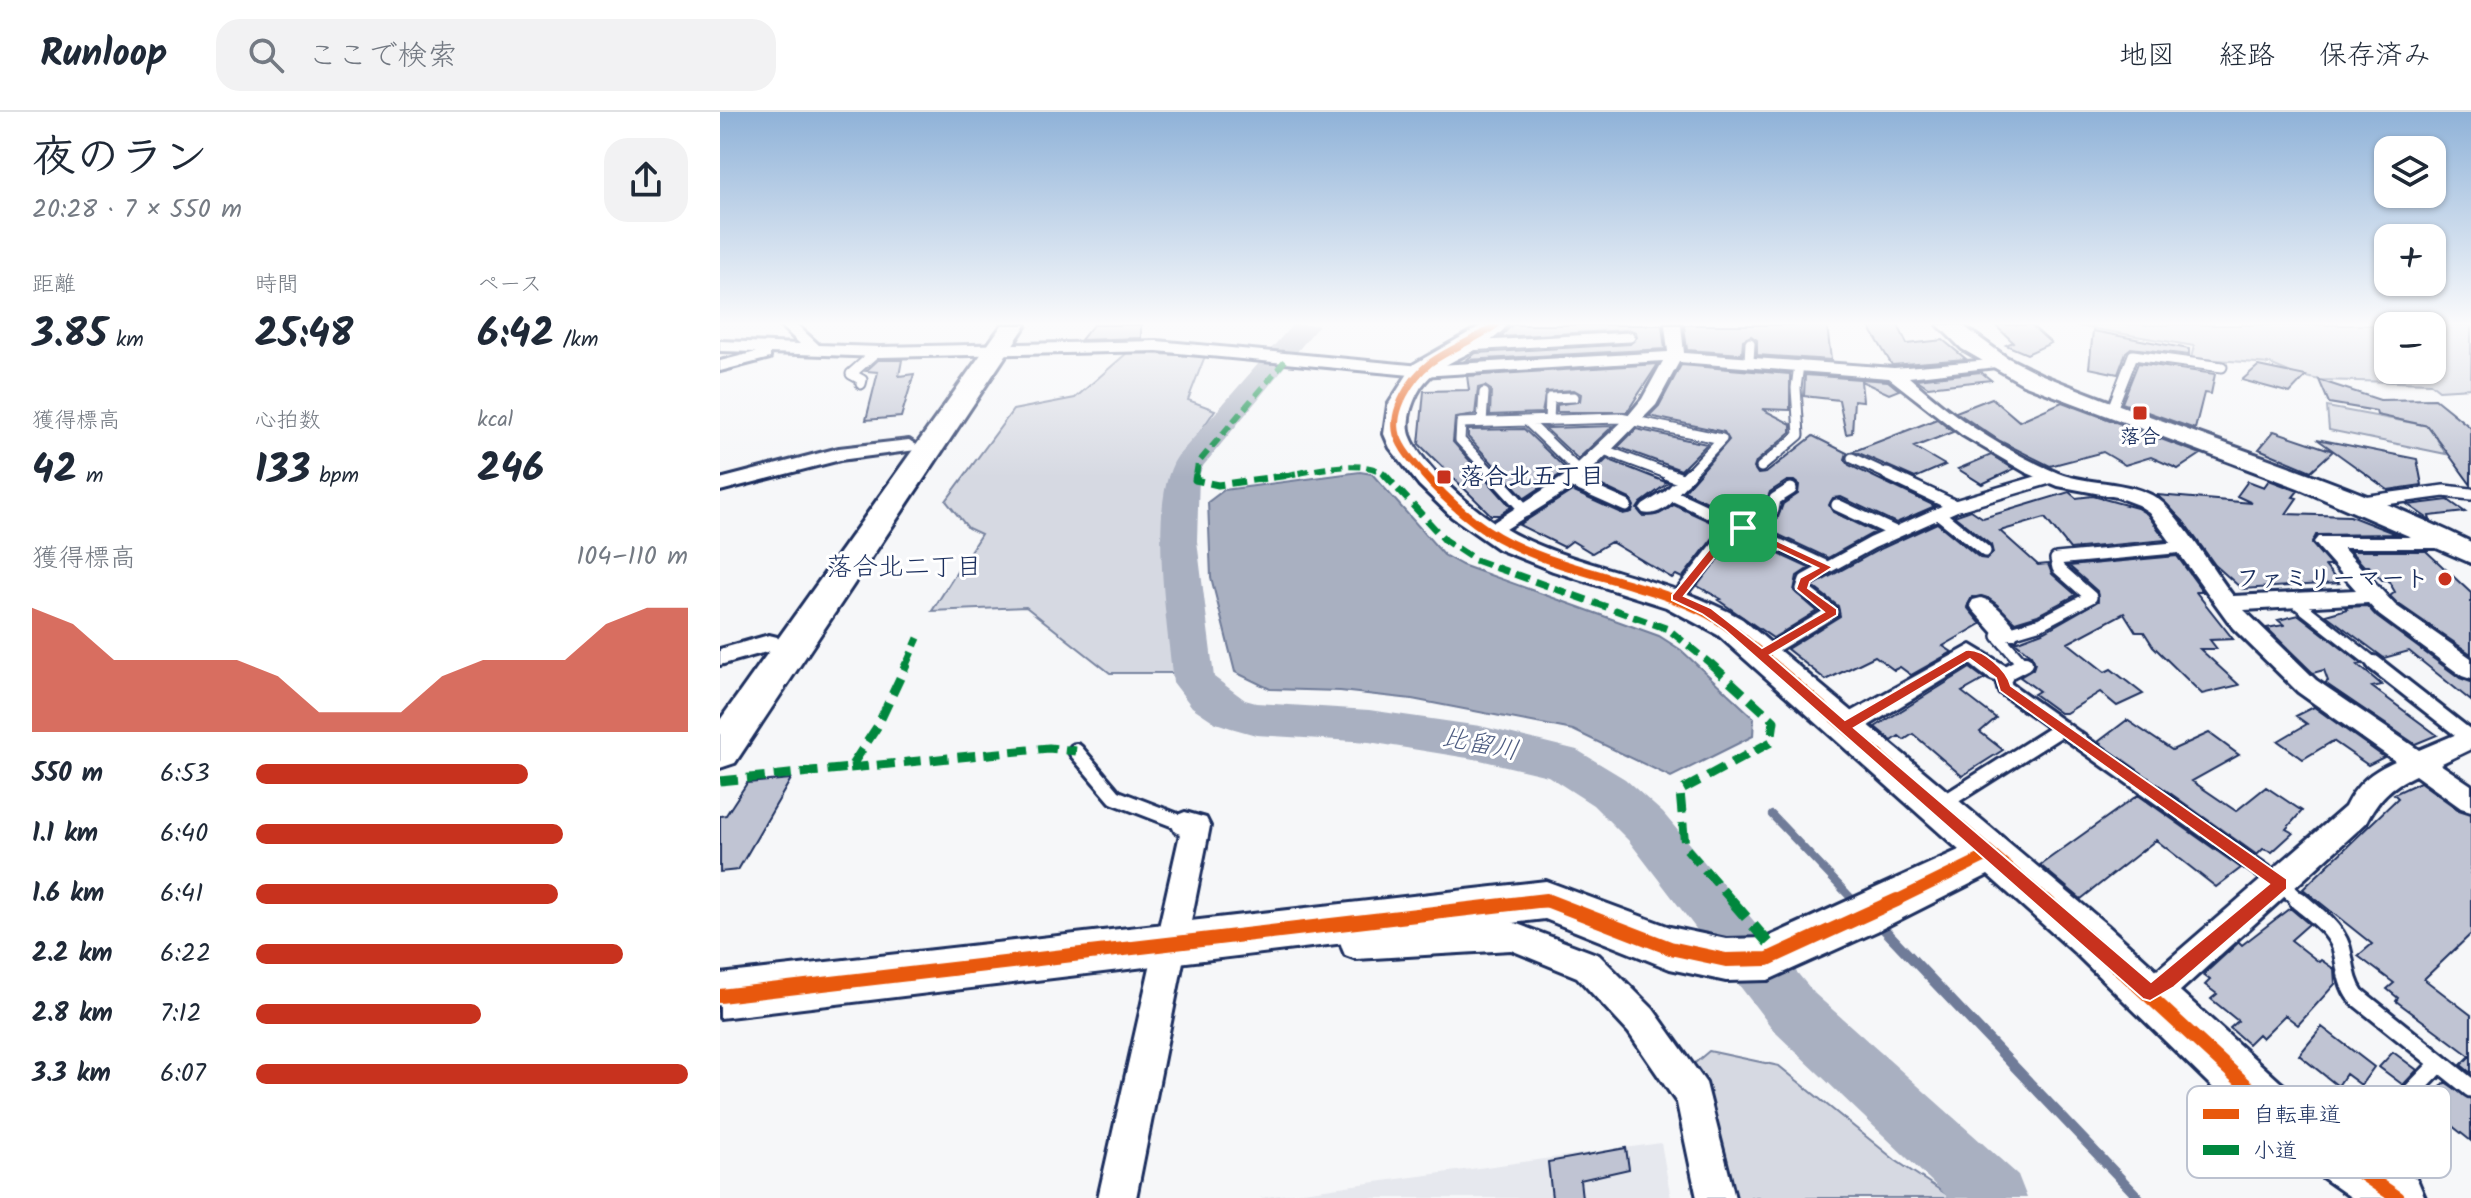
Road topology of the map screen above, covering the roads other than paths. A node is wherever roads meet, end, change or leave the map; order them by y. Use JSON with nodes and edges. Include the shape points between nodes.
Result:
{"nodes":[{"id":1,"x":854,"y":376,"type":"edge"},
{"id":2,"x":966,"y":376,"type":"edge"},
{"id":3,"x":973,"y":376,"type":"edge"},
{"id":4,"x":1418,"y":376,"type":"edge"},
{"id":5,"x":1661,"y":376,"type":"edge"},
{"id":6,"x":1798,"y":376,"type":"edge"},
{"id":7,"x":1897,"y":376,"type":"edge"},
{"id":8,"x":2030,"y":376,"type":"edge"},
{"id":9,"x":2125,"y":376,"type":"edge"},
{"id":10,"x":861,"y":384,"type":"dead end"},
{"id":11,"x":1484,"y":393,"type":"dead end"},
{"id":12,"x":1574,"y":397,"type":"dead end"},
{"id":13,"x":2112,"y":409,"type":"junction"},
{"id":14,"x":1549,"y":421,"type":"junction"},
{"id":15,"x":1633,"y":421,"type":"junction"},
{"id":16,"x":1482,"y":422,"type":"junction"},
{"id":17,"x":1528,"y":422,"type":"junction"},
{"id":18,"x":909,"y":446,"type":"junction"},
{"id":19,"x":1604,"y":450,"type":"junction"},
{"id":20,"x":1852,"y":458,"type":"dead end"},
{"id":21,"x":1761,"y":467,"type":"dead end"},
{"id":22,"x":1575,"y":477,"type":"junction"},
{"id":23,"x":2053,"y":477,"type":"junction"},
{"id":24,"x":720,"y":485,"type":"edge"},
{"id":25,"x":1677,"y":487,"type":"junction"},
{"id":26,"x":1791,"y":489,"type":"dead end"},
{"id":27,"x":2471,"y":494,"type":"edge"},
{"id":28,"x":2363,"y":502,"type":"junction"},
{"id":29,"x":1837,"y":505,"type":"dead end"},
{"id":30,"x":1626,"y":506,"type":"dead end"},
{"id":31,"x":1955,"y":506,"type":"junction"},
{"id":32,"x":1650,"y":509,"type":"dead end"},
{"id":33,"x":1526,"y":511,"type":"junction"},
{"id":34,"x":1939,"y":514,"type":"junction"},
{"id":35,"x":1743,"y":528,"type":"junction"},
{"id":36,"x":1895,"y":532,"type":"junction"},
{"id":37,"x":1490,"y":533,"type":"junction"},
{"id":38,"x":2447,"y":542,"type":"junction"},
{"id":39,"x":2184,"y":547,"type":"junction"},
{"id":40,"x":1985,"y":551,"type":"dead end"},
{"id":41,"x":2471,"y":554,"type":"edge"},
{"id":42,"x":1827,"y":567,"type":"junction"},
{"id":43,"x":2371,"y":596,"type":"junction"},
{"id":44,"x":1677,"y":598,"type":"junction"},
{"id":45,"x":2292,"y":599,"type":"junction"},
{"id":46,"x":2227,"y":604,"type":"junction"},
{"id":47,"x":1981,"y":605,"type":"dead end"},
{"id":48,"x":2007,"y":633,"type":"junction"},
{"id":49,"x":769,"y":643,"type":"junction"},
{"id":50,"x":1762,"y":654,"type":"junction"},
{"id":51,"x":720,"y":657,"type":"edge"},
{"id":52,"x":2471,"y":670,"type":"edge"},
{"id":53,"x":2002,"y":675,"type":"junction"},
{"id":54,"x":720,"y":711,"type":"edge"},
{"id":55,"x":1844,"y":728,"type":"junction"},
{"id":56,"x":2062,"y":728,"type":"junction"},
{"id":57,"x":2471,"y":738,"type":"edge"},
{"id":58,"x":1076,"y":751,"type":"dead end"},
{"id":59,"x":720,"y":752,"type":"edge"},
{"id":60,"x":2417,"y":761,"type":"junction"},
{"id":61,"x":2471,"y":800,"type":"edge"},
{"id":62,"x":1936,"y":808,"type":"junction"},
{"id":63,"x":1185,"y":824,"type":"joint"},
{"id":64,"x":1991,"y":854,"type":"junction"},
{"id":65,"x":2281,"y":884,"type":"junction"},
{"id":66,"x":1354,"y":922,"type":"junction"},
{"id":67,"x":1170,"y":945,"type":"junction"},
{"id":68,"x":2150,"y":993,"type":"junction"},
{"id":69,"x":720,"y":996,"type":"edge"},
{"id":70,"x":2440,"y":1063,"type":"junction"},
{"id":71,"x":2247,"y":1086,"type":"edge"},
{"id":72,"x":2418,"y":1086,"type":"edge"},
{"id":73,"x":2471,"y":1088,"type":"edge"},
{"id":74,"x":2369,"y":1178,"type":"edge"},
{"id":75,"x":1117,"y":1198,"type":"edge"},
{"id":76,"x":1716,"y":1198,"type":"edge"},
{"id":77,"x":2398,"y":1198,"type":"edge"}],
"edges":[{"from":1,"to":10,"type":"lane"},
{"from":2,"to":18,"type":"main road"},
{"from":3,"to":59,"type":"main road"},
{"from":4,"to":37,"type":"street","via":[[1404,396],[1396,423],[1400,443],[1433,482]]},
{"from":5,"to":15,"type":"street"},
{"from":6,"to":21,"type":"lane","via":[[1799,435]]},
{"from":7,"to":23,"type":"street","via":[[1944,415]]},
{"from":8,"to":13,"type":"street"},
{"from":9,"to":13,"type":"lane"},
{"from":11,"to":16,"type":"lane"},
{"from":12,"to":14,"type":"lane","via":[[1550,398]]},
{"from":13,"to":28,"type":"street"},
{"from":14,"to":15,"type":"lane"},
{"from":14,"to":17,"type":"lane"},
{"from":15,"to":19,"type":"street"},
{"from":15,"to":25,"type":"lane","via":[[1722,439]]},
{"from":16,"to":17,"type":"lane"},
{"from":16,"to":33,"type":"lane","via":[[1461,423],[1460,440]]},
{"from":17,"to":22,"type":"lane"},
{"from":18,"to":24,"type":"street","via":[[839,454]]},
{"from":18,"to":49,"type":"main road"},
{"from":19,"to":22,"type":"street"},
{"from":19,"to":25,"type":"lane"},
{"from":20,"to":31,"type":"lane"},
{"from":22,"to":30,"type":"lane"},
{"from":22,"to":33,"type":"street"},
{"from":23,"to":31,"type":"lane"},
{"from":23,"to":39,"type":"street","via":[[2147,501]]},
{"from":25,"to":32,"type":"street"},
{"from":25,"to":35,"type":"lane"},
{"from":26,"to":35,"type":"lane","via":[[1775,499],[1773,510]]},
{"from":27,"to":28,"type":"lane","via":[[2444,491]]},
{"from":28,"to":38,"type":"street"},
{"from":29,"to":36,"type":"lane"},
{"from":31,"to":34,"type":"lane"},
{"from":33,"to":37,"type":"street"},
{"from":34,"to":36,"type":"lane"},
{"from":34,"to":40,"type":"lane"},
{"from":35,"to":42,"type":"lane"},
{"from":35,"to":44,"type":"lane","via":[[1720,543]]},
{"from":36,"to":42,"type":"lane"},
{"from":37,"to":44,"type":"street"},
{"from":38,"to":41,"type":"street"},
{"from":38,"to":43,"type":"street","via":[[2325,542]]},
{"from":39,"to":46,"type":"street"},
{"from":39,"to":48,"type":"lane","via":[[2056,559],[2058,568],[2091,597],[2041,623]]},
{"from":42,"to":50,"type":"lane","via":[[1805,580],[1802,589],[1832,612]]},
{"from":43,"to":45,"type":"street"},
{"from":43,"to":52,"type":"street"},
{"from":44,"to":50,"type":"street","via":[[1706,611]]},
{"from":45,"to":46,"type":"street"},
{"from":45,"to":57,"type":"lane"},
{"from":46,"to":60,"type":"street","via":[[2307,686]]},
{"from":47,"to":48,"type":"street"},
{"from":48,"to":53,"type":"lane","via":[[1998,636],[2026,664]]},
{"from":49,"to":51,"type":"street"},
{"from":49,"to":54,"type":"main road"},
{"from":50,"to":55,"type":"street"},
{"from":53,"to":55,"type":"street","via":[[1971,653]]},
{"from":53,"to":56,"type":"lane","via":[[2005,688]]},
{"from":55,"to":62,"type":"street"},
{"from":56,"to":62,"type":"lane"},
{"from":56,"to":65,"type":"lane"},
{"from":57,"to":60,"type":"street"},
{"from":58,"to":63,"type":"lane","via":[[1115,797]]},
{"from":60,"to":61,"type":"street"},
{"from":60,"to":65,"type":"street","via":[[2365,795],[2356,815]]},
{"from":62,"to":64,"type":"street"},
{"from":63,"to":67,"type":"street","via":[[1196,826]]},
{"from":64,"to":66,"type":"street","via":[[1747,959],[1670,948],[1546,900]]},
{"from":64,"to":68,"type":"street"},
{"from":65,"to":68,"type":"street"},
{"from":65,"to":70,"type":"lane","via":[[2333,932],[2356,996]]},
{"from":66,"to":67,"type":"street"},
{"from":66,"to":76,"type":"street","via":[[1356,945],[1512,936],[1588,966],[1641,1021],[1693,1096]]},
{"from":67,"to":69,"type":"street"},
{"from":67,"to":75,"type":"street"},
{"from":68,"to":71,"type":"street"},
{"from":70,"to":72,"type":"lane"},
{"from":70,"to":73,"type":"lane"},
{"from":74,"to":77,"type":"street"}]}
